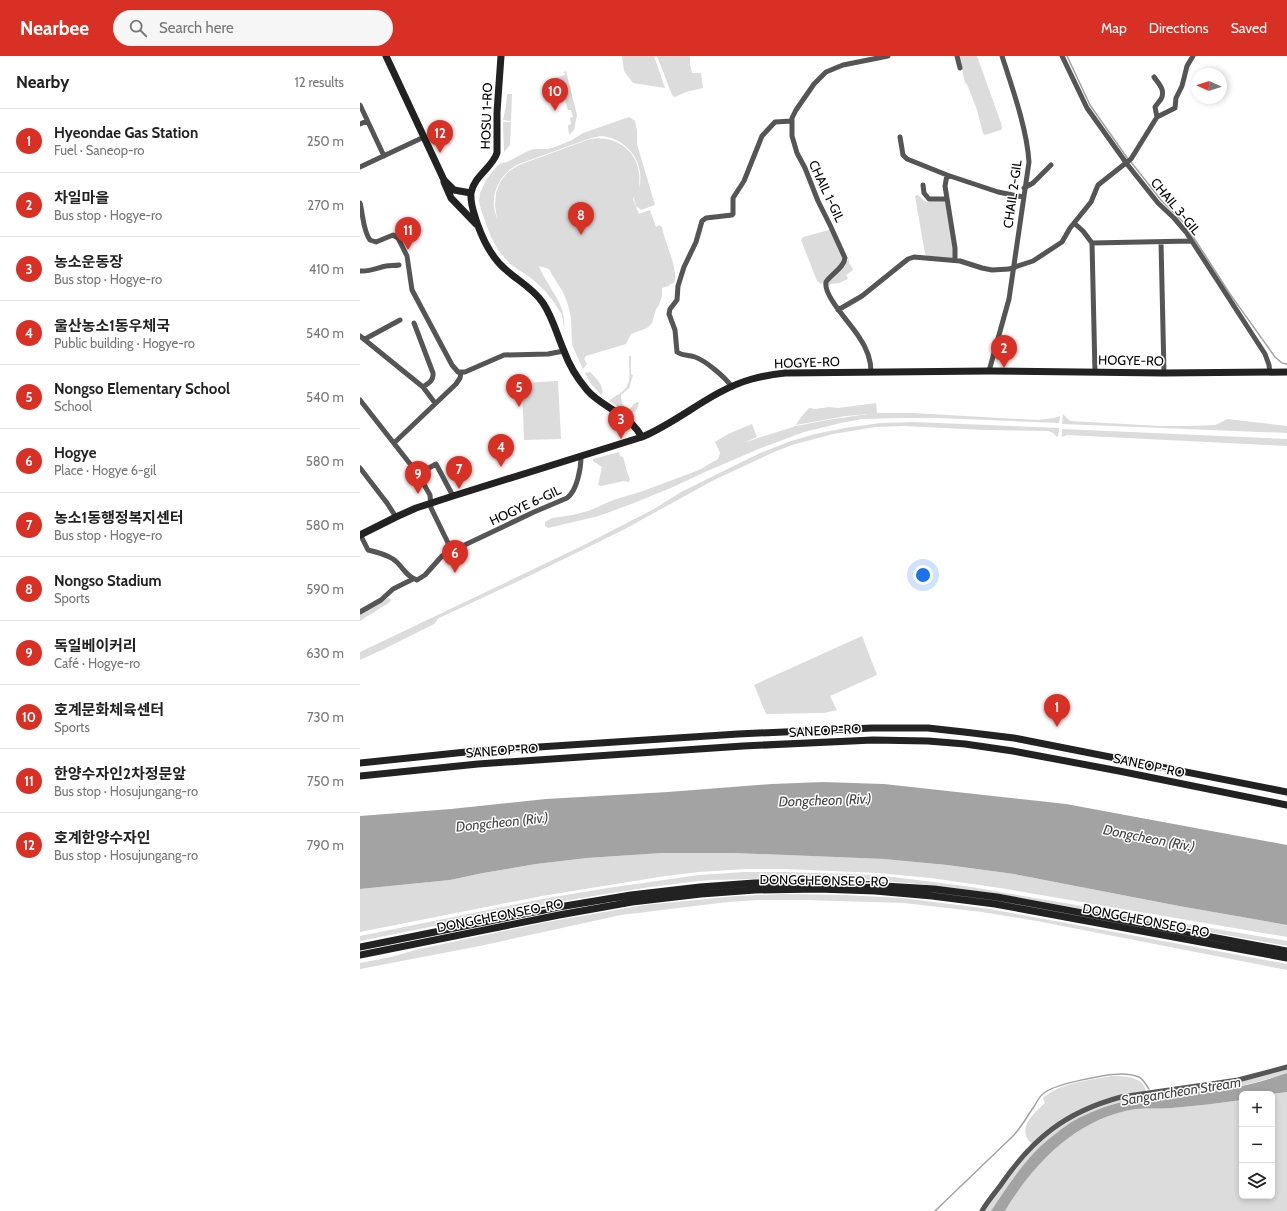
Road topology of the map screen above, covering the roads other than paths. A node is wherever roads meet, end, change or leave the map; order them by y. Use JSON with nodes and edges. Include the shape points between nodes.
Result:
{"nodes":[{"id":1,"x":386,"y":56,"type":"edge"},
{"id":2,"x":501,"y":56,"type":"edge"},
{"id":3,"x":888,"y":56,"type":"edge"},
{"id":4,"x":958,"y":56,"type":"edge"},
{"id":5,"x":1002,"y":56,"type":"edge"},
{"id":6,"x":1062,"y":56,"type":"edge"},
{"id":7,"x":1193,"y":56,"type":"edge"},
{"id":8,"x":960,"y":68,"type":"dead end"},
{"id":9,"x":1154,"y":77,"type":"dead end"},
{"id":10,"x":360,"y":105,"type":"edge"},
{"id":11,"x":1157,"y":117,"type":"junction"},
{"id":12,"x":367,"y":121,"type":"junction"},
{"id":13,"x":792,"y":121,"type":"junction"},
{"id":14,"x":360,"y":124,"type":"edge"},
{"id":15,"x":424,"y":137,"type":"junction"},
{"id":16,"x":900,"y":137,"type":"dead end"},
{"id":17,"x":384,"y":156,"type":"junction"},
{"id":18,"x":1127,"y":164,"type":"junction"},
{"id":19,"x":361,"y":166,"type":"edge"},
{"id":20,"x":1051,"y":166,"type":"dead end"},
{"id":21,"x":440,"y":173,"type":"junction"},
{"id":22,"x":947,"y":175,"type":"junction"},
{"id":23,"x":923,"y":185,"type":"dead end"},
{"id":24,"x":1024,"y":188,"type":"junction"},
{"id":25,"x":471,"y":193,"type":"junction"},
{"id":26,"x":1023,"y":197,"type":"junction"},
{"id":27,"x":947,"y":199,"type":"junction"},
{"id":28,"x":360,"y":203,"type":"edge"},
{"id":29,"x":1074,"y":223,"type":"junction"},
{"id":30,"x":478,"y":226,"type":"junction"},
{"id":31,"x":1191,"y":240,"type":"junction"},
{"id":32,"x":1161,"y":242,"type":"junction"},
{"id":33,"x":1092,"y":244,"type":"junction"},
{"id":34,"x":954,"y":260,"type":"junction"},
{"id":35,"x":398,"y":265,"type":"dead end"},
{"id":36,"x":1014,"y":267,"type":"junction"},
{"id":37,"x":360,"y":271,"type":"edge"},
{"id":38,"x":838,"y":310,"type":"junction"},
{"id":39,"x":400,"y":320,"type":"dead end"},
{"id":40,"x":414,"y":323,"type":"dead end"},
{"id":41,"x":360,"y":336,"type":"edge"},
{"id":42,"x":365,"y":339,"type":"junction"},
{"id":43,"x":564,"y":351,"type":"junction"},
{"id":44,"x":990,"y":371,"type":"junction"},
{"id":45,"x":871,"y":372,"type":"junction"},
{"id":46,"x":1095,"y":372,"type":"junction"},
{"id":47,"x":1287,"y":372,"type":"edge"},
{"id":48,"x":461,"y":373,"type":"junction"},
{"id":49,"x":1164,"y":373,"type":"junction"},
{"id":50,"x":1270,"y":373,"type":"junction"},
{"id":51,"x":423,"y":387,"type":"junction"},
{"id":52,"x":732,"y":387,"type":"junction"},
{"id":53,"x":360,"y":401,"type":"edge"},
{"id":54,"x":435,"y":403,"type":"junction"},
{"id":55,"x":642,"y":437,"type":"junction"},
{"id":56,"x":394,"y":443,"type":"junction"},
{"id":57,"x":581,"y":457,"type":"junction"},
{"id":58,"x":360,"y":468,"type":"edge"},
{"id":59,"x":418,"y":474,"type":"junction"},
{"id":60,"x":453,"y":496,"type":"junction"},
{"id":61,"x":430,"y":504,"type":"junction"},
{"id":62,"x":396,"y":517,"type":"junction"},
{"id":63,"x":360,"y":535,"type":"edge"},
{"id":64,"x":452,"y":551,"type":"junction"},
{"id":65,"x":413,"y":579,"type":"junction"},
{"id":66,"x":360,"y":612,"type":"edge"},
{"id":67,"x":360,"y":763,"type":"edge"},
{"id":68,"x":360,"y":776,"type":"edge"},
{"id":69,"x":1287,"y":792,"type":"edge"},
{"id":70,"x":1287,"y":805,"type":"edge"},
{"id":71,"x":360,"y":947,"type":"edge"},
{"id":72,"x":1287,"y":951,"type":"edge"},
{"id":73,"x":360,"y":955,"type":"edge"},
{"id":74,"x":1287,"y":958,"type":"edge"},
{"id":75,"x":1287,"y":1067,"type":"edge"},
{"id":76,"x":982,"y":1211,"type":"edge"}],
"edges":[{"from":1,"to":15,"type":"main road"},
{"from":2,"to":25,"type":"main road","name":"HOSU 1-RO","via":[[496,158],[478,178]]},
{"from":3,"to":13,"type":"street","via":[[843,65],[826,72],[814,84],[796,110]]},
{"from":4,"to":8,"type":"street"},
{"from":5,"to":24,"type":"street","name":"CHAIL 2-GIL","via":[[1028,152]]},
{"from":6,"to":18,"type":"street","name":"CHAIL 3-GIL","via":[[1087,108]]},
{"from":7,"to":11,"type":"street","via":[[1186,69],[1175,108]]},
{"from":9,"to":11,"type":"street","via":[[1163,93],[1155,107]]},
{"from":10,"to":12,"type":"street"},
{"from":11,"to":18,"type":"street"},
{"from":12,"to":14,"type":"street"},
{"from":12,"to":17,"type":"street"},
{"from":13,"to":38,"type":"street","name":"CHAIL 1-GIL","via":[[792,136],[797,153],[845,258],[842,266],[825,284]]},
{"from":13,"to":52,"type":"street","via":[[776,122],[762,136],[744,181],[733,198],[732,215],[706,218],[702,221],[696,242],[684,267],[677,300],[669,310],[677,352],[697,358]]},
{"from":15,"to":17,"type":"street"},
{"from":15,"to":21,"type":"main road"},
{"from":16,"to":22,"type":"street","via":[[905,157]]},
{"from":17,"to":19,"type":"street"},
{"from":18,"to":29,"type":"street","via":[[1098,185],[1091,202]]},
{"from":18,"to":31,"type":"street","name":"CHAIL 3-GIL"},
{"from":20,"to":24,"type":"street"},
{"from":21,"to":25,"type":"main road","via":[[454,190]]},
{"from":21,"to":30,"type":"main road","via":[[451,198]]},
{"from":22,"to":26,"type":"street","via":[[998,192]]},
{"from":22,"to":27,"type":"street"},
{"from":23,"to":27,"type":"street","via":[[924,193],[929,199]]},
{"from":24,"to":26,"type":"street","name":"CHAIL 2-GIL"},
{"from":25,"to":30,"type":"main road","via":[[472,208]]},
{"from":26,"to":36,"type":"street","name":"CHAIL 2-GIL"},
{"from":27,"to":34,"type":"street","via":[[955,248]]},
{"from":28,"to":48,"type":"street","via":[[366,234],[370,240],[376,242],[393,235],[398,238],[407,256],[412,290],[452,366]]},
{"from":29,"to":33,"type":"street"},
{"from":29,"to":36,"type":"street","via":[[1057,245],[1033,261]]},
{"from":30,"to":43,"type":"main road","via":[[490,253],[498,263],[534,292],[543,303]]},
{"from":31,"to":32,"type":"street"},
{"from":31,"to":50,"type":"street","name":"CHAIL 3-GIL","via":[[1265,354]]},
{"from":32,"to":33,"type":"street"},
{"from":32,"to":49,"type":"street"},
{"from":33,"to":46,"type":"street"},
{"from":34,"to":36,"type":"street","via":[[986,269]]},
{"from":34,"to":38,"type":"street","via":[[917,256],[911,258],[862,296]]},
{"from":35,"to":37,"type":"street"},
{"from":36,"to":44,"type":"street","name":"CHAIL 2-GIL","via":[[1007,309]]},
{"from":38,"to":45,"type":"street","name":"CHAIL 1-GIL","via":[[860,338],[868,356]]},
{"from":39,"to":42,"type":"street"},
{"from":40,"to":51,"type":"street","via":[[433,373],[432,380]]},
{"from":41,"to":42,"type":"street"},
{"from":42,"to":51,"type":"street"},
{"from":43,"to":48,"type":"street","via":[[504,355]]},
{"from":43,"to":55,"type":"main road","via":[[587,390],[602,404],[630,422]]},
{"from":44,"to":45,"type":"main road","name":"HOGYE-RO"},
{"from":44,"to":46,"type":"main road","name":"HOGYE-RO"},
{"from":45,"to":52,"type":"main road","name":"HOGYE-RO","via":[[785,373],[751,379]]},
{"from":46,"to":49,"type":"main road","name":"HOGYE-RO"},
{"from":47,"to":50,"type":"main road","name":"HOGYE-RO"},
{"from":48,"to":54,"type":"street","via":[[456,384]]},
{"from":49,"to":50,"type":"main road","name":"HOGYE-RO"},
{"from":51,"to":54,"type":"street"},
{"from":52,"to":55,"type":"main road","name":"HOGYE-RO"},
{"from":53,"to":56,"type":"street"},
{"from":54,"to":56,"type":"street"},
{"from":55,"to":57,"type":"main road","name":"HOGYE-RO"},
{"from":56,"to":59,"type":"street"},
{"from":57,"to":60,"type":"main road","name":"HOGYE-RO"},
{"from":57,"to":64,"type":"street","name":"HOGYE 6-GIL","via":[[580,471],[571,496]]},
{"from":58,"to":62,"type":"street"},
{"from":59,"to":60,"type":"street","via":[[436,464]]},
{"from":59,"to":61,"type":"street","via":[[430,495]]},
{"from":60,"to":61,"type":"main road","name":"HOGYE-RO"},
{"from":61,"to":62,"type":"main road","name":"HOGYE-RO"},
{"from":61,"to":64,"type":"street"},
{"from":62,"to":63,"type":"main road","name":"HOGYE-RO"},
{"from":63,"to":65,"type":"street","via":[[368,550],[392,559]]},
{"from":64,"to":65,"type":"street","name":"HOGYE 6-GIL","via":[[442,556],[420,579]]},
{"from":65,"to":66,"type":"street","name":"HOGYE 6-GIL","via":[[393,589],[381,600]]},
{"from":67,"to":69,"type":"main road","name":"SANEOP-RO","via":[[476,751],[738,734],[864,728],[928,728],[1014,738]]},
{"from":68,"to":70,"type":"main road","name":"SANEOP-RO","via":[[478,764],[666,751],[852,741],[928,741],[1020,752]]},
{"from":71,"to":72,"type":"main road","name":"DONGCHEONSEO-RO","via":[[631,895],[700,887],[818,882],[934,889],[997,897]]},
{"from":73,"to":74,"type":"main road","name":"DONGCHEONSEO-RO","via":[[632,902],[755,890],[818,890],[874,891],[995,904]]},
{"from":75,"to":76,"type":"street","via":[[1227,1082],[1121,1097],[1083,1110],[1051,1129],[1020,1158]]}]}
